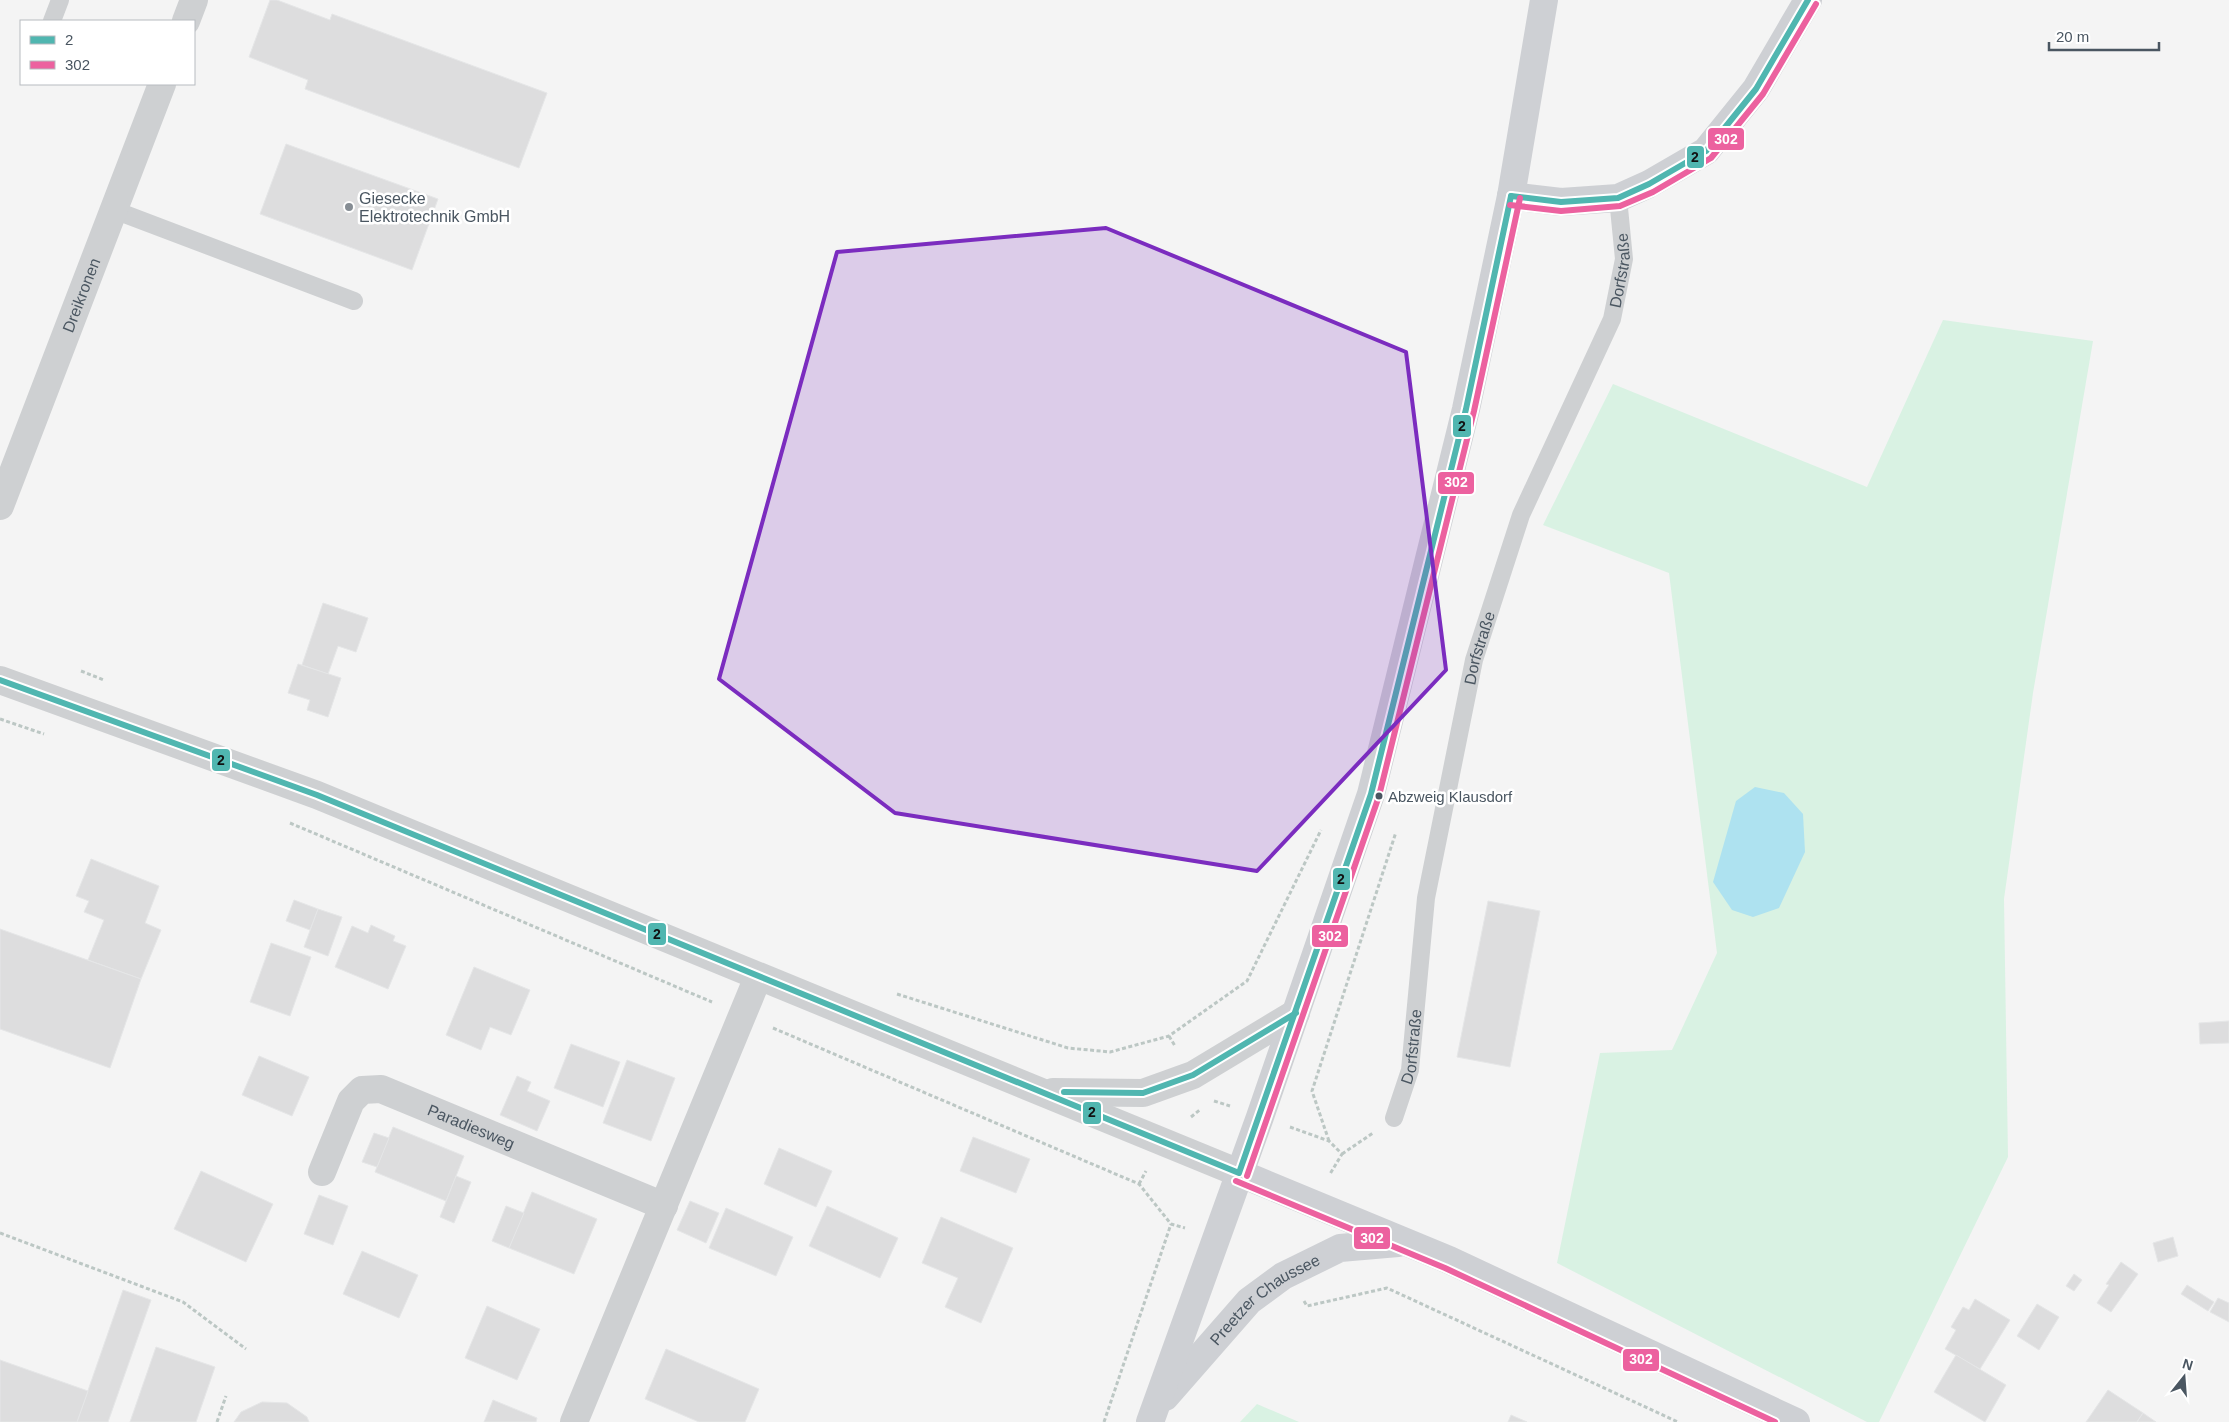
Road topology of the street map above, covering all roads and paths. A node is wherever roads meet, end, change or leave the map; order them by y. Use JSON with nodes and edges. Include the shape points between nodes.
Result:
{"nodes":[{"id":1,"x":60,"y":0,"type":"edge"},
{"id":2,"x":194,"y":0,"type":"edge"},
{"id":3,"x":1544,"y":0,"type":"edge"},
{"id":4,"x":1808,"y":0,"type":"edge"},
{"id":5,"x":52,"y":20,"type":"edge"},
{"id":6,"x":186,"y":20,"type":"edge"},
{"id":7,"x":155,"y":87,"type":"edge"},
{"id":8,"x":1511,"y":196,"type":"junction"},
{"id":9,"x":1618,"y":198,"type":"junction"},
{"id":10,"x":114,"y":210,"type":"junction"},
{"id":11,"x":354,"y":301,"type":"dead end"},
{"id":12,"x":0,"y":506,"type":"edge"},
{"id":13,"x":94,"y":676,"type":"dead end"},
{"id":14,"x":0,"y":680,"type":"edge"},
{"id":15,"x":112,"y":683,"type":"dead end"},
{"id":16,"x":0,"y":719,"type":"edge"},
{"id":17,"x":47,"y":735,"type":"dead end"},
{"id":18,"x":1326,"y":821,"type":"dead end"},
{"id":19,"x":288,"y":822,"type":"dead end"},
{"id":20,"x":1399,"y":822,"type":"dead end"},
{"id":21,"x":758,"y":977,"type":"junction"},
{"id":22,"x":889,"y":992,"type":"dead end"},
{"id":23,"x":1296,"y":1013,"type":"junction"},
{"id":24,"x":742,"y":1014,"type":"junction"},
{"id":25,"x":1039,"y":1091,"type":"junction"},
{"id":26,"x":1394,"y":1118,"type":"joint"},
{"id":27,"x":1329,"y":1140,"type":"dead end"},
{"id":28,"x":1342,"y":1154,"type":"dead end"},
{"id":29,"x":322,"y":1172,"type":"dead end"},
{"id":30,"x":1239,"y":1173,"type":"junction"},
{"id":31,"x":664,"y":1206,"type":"junction"},
{"id":32,"x":1172,"y":1224,"type":"junction"},
{"id":33,"x":0,"y":1233,"type":"edge"},
{"id":34,"x":1216,"y":1239,"type":"junction"},
{"id":35,"x":1404,"y":1242,"type":"junction"},
{"id":36,"x":1283,"y":1276,"type":"junction"},
{"id":37,"x":246,"y":1348,"type":"dead end"},
{"id":38,"x":226,"y":1396,"type":"dead end"},
{"id":39,"x":1153,"y":1415,"type":"edge"},
{"id":40,"x":216,"y":1422,"type":"edge"},
{"id":41,"x":574,"y":1422,"type":"edge"},
{"id":42,"x":1104,"y":1422,"type":"edge"},
{"id":43,"x":1678,"y":1422,"type":"edge"},
{"id":44,"x":1796,"y":1422,"type":"edge"}],
"edges":[{"from":1,"to":5,"type":"lane"},
{"from":2,"to":6,"type":"street"},
{"from":3,"to":8,"type":"main road"},
{"from":4,"to":9,"type":"main road","via":[[1756,89],[1706,150],[1649,184]]},
{"from":7,"to":10,"type":"street","name":"Dreikronen"},
{"from":8,"to":9,"type":"main road","via":[[1560,202]]},
{"from":8,"to":23,"type":"main road","via":[[1466,409],[1371,794]]},
{"from":9,"to":26,"type":"lane","name":"Dorfstraße","via":[[1624,259],[1612,319],[1520,515],[1474,660],[1426,898],[1410,1070]]},
{"from":10,"to":11,"type":"lane"},
{"from":10,"to":12,"type":"street","name":"Dreikronen"},
{"from":13,"to":15,"type":"path"},
{"from":14,"to":21,"type":"street","name":"Preetzer Chaussee","via":[[317,795]]},
{"from":16,"to":17,"type":"path"},
{"from":18,"to":22,"type":"path","via":[[1247,981],[1169,1036],[1110,1052],[1068,1048]]},
{"from":19,"to":24,"type":"path"},
{"from":20,"to":27,"type":"path","via":[[1312,1091]]},
{"from":21,"to":24,"type":"street"},
{"from":21,"to":25,"type":"street","name":"Preetzer Chaussee"},
{"from":23,"to":25,"type":"street","name":"Preetzer Chaussee","via":[[1193,1075],[1143,1092]]},
{"from":23,"to":30,"type":"main road"},
{"from":24,"to":31,"type":"street"},
{"from":24,"to":32,"type":"path","via":[[1140,1184]]},
{"from":25,"to":30,"type":"street","name":"Preetzer Chaussee"},
{"from":26,"to":28,"type":"path"},
{"from":29,"to":31,"type":"street","name":"Paradiesweg","via":[[351,1101],[362,1090],[381,1089]]},
{"from":30,"to":34,"type":"main road"},
{"from":30,"to":35,"type":"main road","name":"Preetzer Chaussee"},
{"from":31,"to":41,"type":"street"},
{"from":32,"to":34,"type":"path"},
{"from":32,"to":42,"type":"path"},
{"from":33,"to":37,"type":"path","via":[[183,1302]]},
{"from":34,"to":39,"type":"main road"},
{"from":35,"to":36,"type":"main road","name":"Preetzer Chaussee","via":[[1340,1248]]},
{"from":35,"to":44,"type":"main road","name":"Preetzer Chaussee"},
{"from":36,"to":39,"type":"main road","name":"Preetzer Chaussee","via":[[1249,1301]]},
{"from":36,"to":43,"type":"path","via":[[1307,1306],[1387,1288]]},
{"from":38,"to":40,"type":"path"}]}
